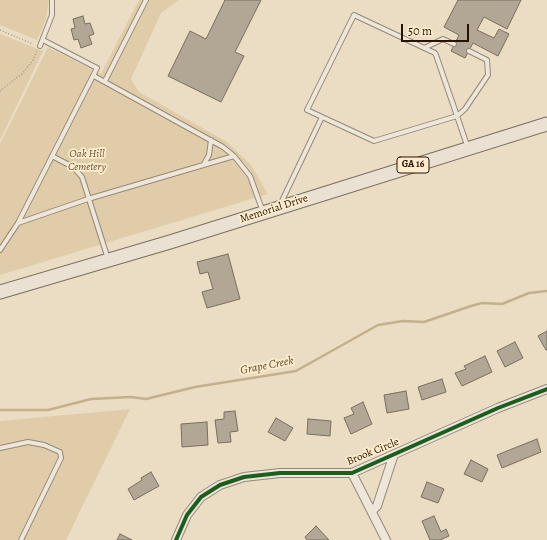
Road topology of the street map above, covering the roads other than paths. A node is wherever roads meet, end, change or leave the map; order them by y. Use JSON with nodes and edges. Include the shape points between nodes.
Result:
{"nodes":[{"id":1,"x":52,"y":0,"type":"edge"},
{"id":2,"x":146,"y":0,"type":"edge"},
{"id":3,"x":43,"y":40,"type":"junction"},
{"id":4,"x":454,"y":44,"type":"dead end"},
{"id":5,"x":40,"y":46,"type":"road end"},
{"id":6,"x":424,"y":48,"type":"junction"},
{"id":7,"x":468,"y":51,"type":"dead end"},
{"id":8,"x":94,"y":76,"type":"junction"},
{"id":9,"x":105,"y":81,"type":"junction"},
{"id":10,"x":457,"y":116,"type":"junction"},
{"id":11,"x":322,"y":117,"type":"junction"},
{"id":12,"x":547,"y":124,"type":"edge"},
{"id":13,"x":210,"y":140,"type":"junction"},
{"id":14,"x":468,"y":148,"type":"junction"},
{"id":15,"x":52,"y":156,"type":"junction"},
{"id":16,"x":234,"y":156,"type":"junction"},
{"id":17,"x":204,"y":164,"type":"junction"},
{"id":18,"x":88,"y":199,"type":"junction"},
{"id":19,"x":279,"y":207,"type":"junction"},
{"id":20,"x":263,"y":212,"type":"junction"},
{"id":21,"x":18,"y":223,"type":"junction"},
{"id":22,"x":0,"y":250,"type":"edge"},
{"id":23,"x":108,"y":260,"type":"junction"},
{"id":24,"x":0,"y":292,"type":"edge"},
{"id":25,"x":547,"y":389,"type":"edge"},
{"id":26,"x":0,"y":448,"type":"edge"},
{"id":27,"x":394,"y":454,"type":"junction"},
{"id":28,"x":352,"y":473,"type":"junction"},
{"id":29,"x":372,"y":511,"type":"junction"},
{"id":30,"x":21,"y":540,"type":"edge"},
{"id":31,"x":176,"y":540,"type":"edge"},
{"id":32,"x":386,"y":540,"type":"edge"}],
"edges":[{"from":1,"to":3,"type":"lane","via":[[52,15]]},
{"from":2,"to":9,"type":"lane"},
{"from":3,"to":5,"type":"lane"},
{"from":3,"to":8,"type":"lane","via":[[97,68]]},
{"from":4,"to":6,"type":"lane","via":[[443,39]]},
{"from":6,"to":10,"type":"lane","via":[[435,53]]},
{"from":6,"to":11,"type":"lane","via":[[354,15],[307,110]]},
{"from":7,"to":10,"type":"lane","via":[[487,60],[488,75],[465,109]]},
{"from":8,"to":9,"type":"lane"},
{"from":8,"to":15,"type":"lane"},
{"from":9,"to":13,"type":"lane"},
{"from":10,"to":11,"type":"lane","via":[[374,141]]},
{"from":10,"to":14,"type":"lane"},
{"from":11,"to":19,"type":"lane"},
{"from":12,"to":14,"type":"main road","name":"Memorial Drive","number":"GA 16"},
{"from":13,"to":16,"type":"lane"},
{"from":13,"to":17,"type":"lane","via":[[209,155]]},
{"from":14,"to":19,"type":"main road","name":"Memorial Drive","number":"GA 16"},
{"from":15,"to":18,"type":"lane","via":[[73,167],[82,177]]},
{"from":15,"to":21,"type":"lane"},
{"from":16,"to":17,"type":"lane"},
{"from":16,"to":20,"type":"lane","via":[[250,176]]},
{"from":17,"to":18,"type":"lane"},
{"from":18,"to":21,"type":"lane"},
{"from":18,"to":23,"type":"lane"},
{"from":19,"to":20,"type":"main road","name":"Memorial Drive","number":"GA 16"},
{"from":20,"to":23,"type":"main road","name":"Memorial Drive","number":"GA 16"},
{"from":21,"to":22,"type":"lane"},
{"from":23,"to":24,"type":"main road","name":"Memorial Drive","number":"GA 16"},
{"from":25,"to":27,"type":"street","name":"Brook Circle"},
{"from":26,"to":30,"type":"lane","via":[[28,442],[60,452],[61,458]]},
{"from":27,"to":28,"type":"street","name":"Brook Circle"},
{"from":27,"to":29,"type":"street","via":[[377,506]]},
{"from":28,"to":29,"type":"street"},
{"from":28,"to":31,"type":"street","name":"Brook Circle","via":[[280,473],[244,477],[220,485],[201,497],[187,515]]},
{"from":29,"to":32,"type":"street"}]}
